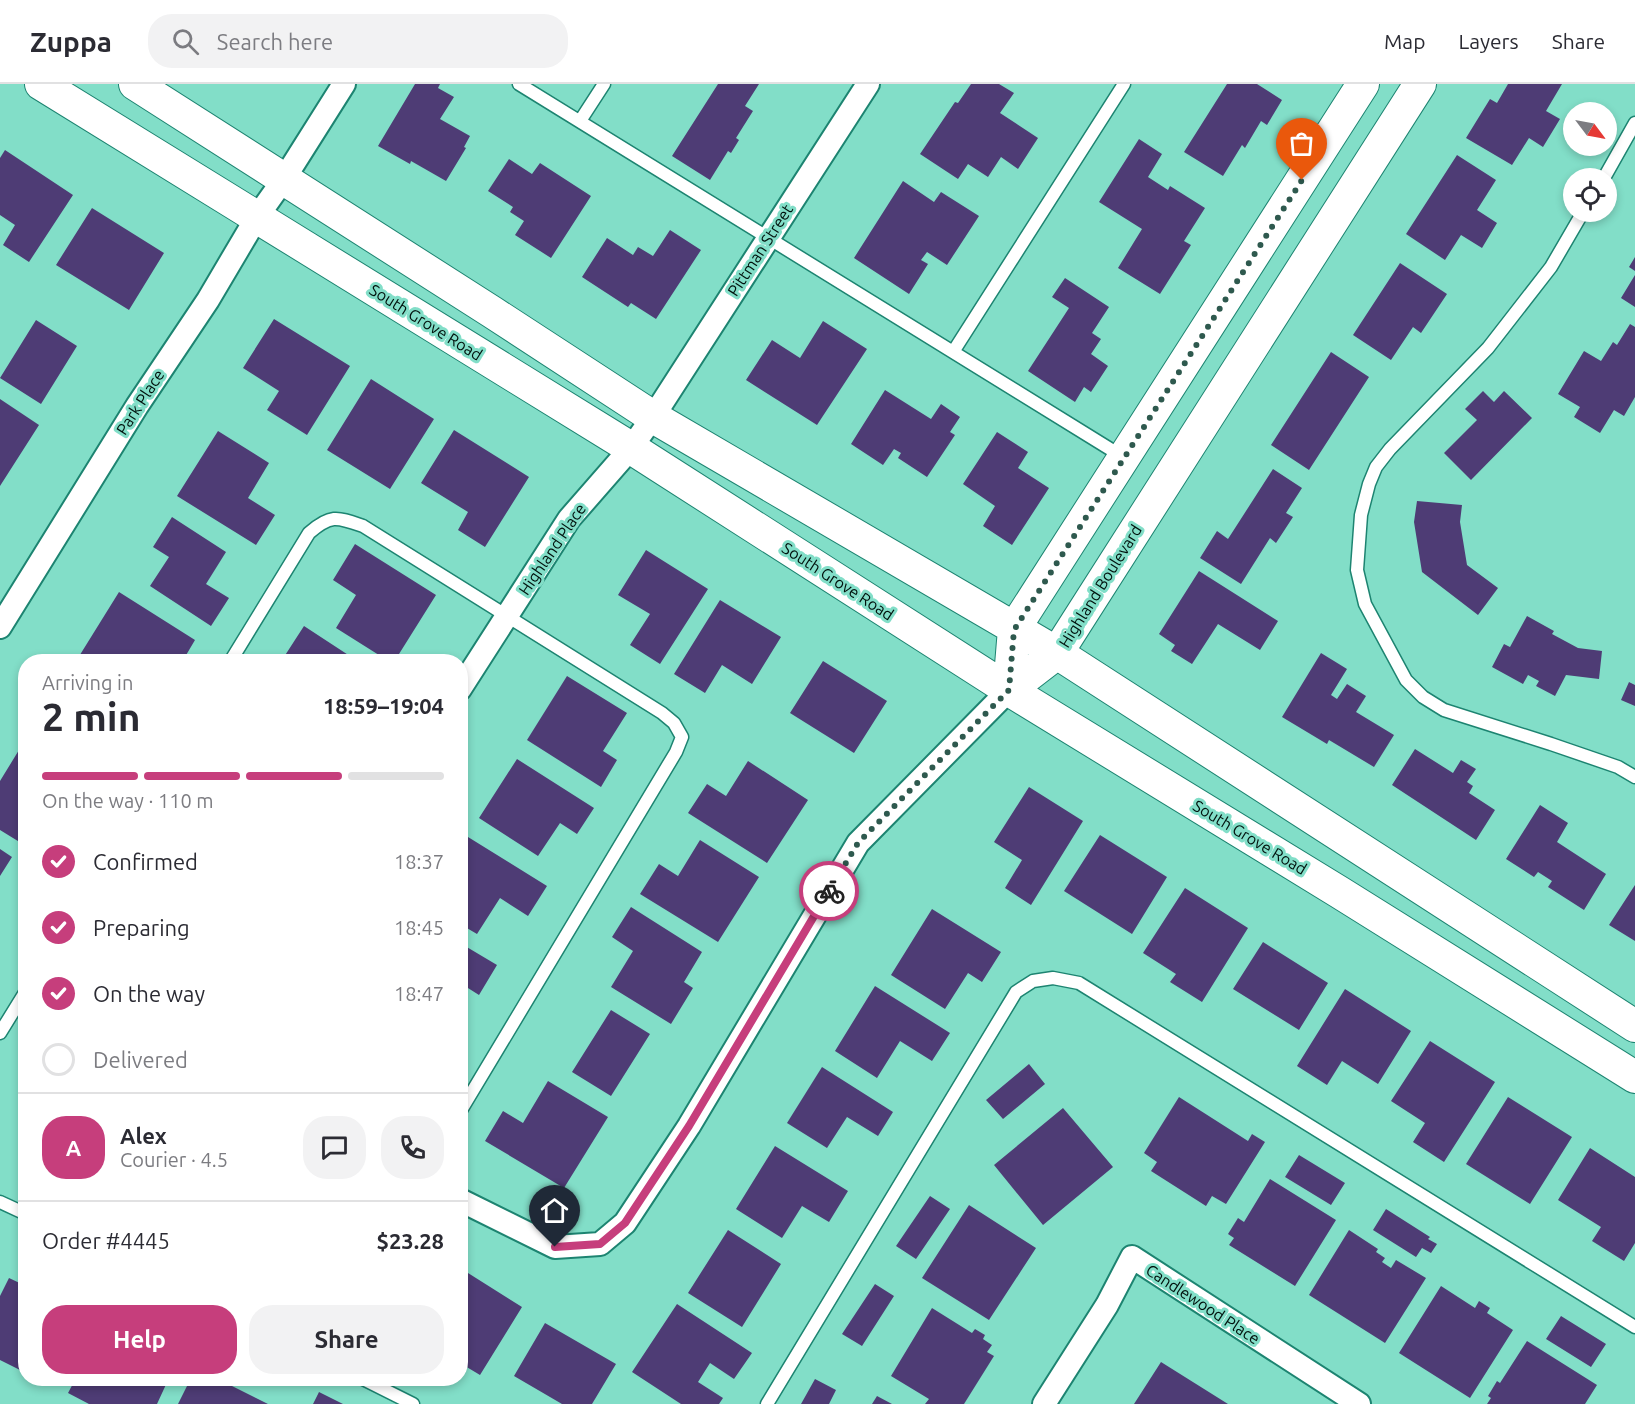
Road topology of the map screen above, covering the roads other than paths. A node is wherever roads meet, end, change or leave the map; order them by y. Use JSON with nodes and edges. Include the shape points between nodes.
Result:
{"nodes":[{"id":1,"x":40,"y":84,"type":"edge"},
{"id":2,"x":135,"y":84,"type":"edge"},
{"id":3,"x":345,"y":84,"type":"edge"},
{"id":4,"x":519,"y":84,"type":"edge"},
{"id":5,"x":604,"y":84,"type":"edge"},
{"id":6,"x":868,"y":84,"type":"edge"},
{"id":7,"x":1124,"y":84,"type":"edge"},
{"id":8,"x":1363,"y":84,"type":"edge"},
{"id":9,"x":1405,"y":89,"type":"edge"},
{"id":10,"x":580,"y":122,"type":"junction"},
{"id":11,"x":1635,"y":123,"type":"edge"},
{"id":12,"x":1610,"y":168,"type":"edge"},
{"id":13,"x":284,"y":179,"type":"junction"},
{"id":14,"x":256,"y":217,"type":"junction"},
{"id":15,"x":1577,"y":222,"type":"edge"},
{"id":16,"x":768,"y":238,"type":"junction"},
{"id":17,"x":953,"y":352,"type":"junction"},
{"id":18,"x":653,"y":417,"type":"junction"},
{"id":19,"x":631,"y":448,"type":"junction"},
{"id":20,"x":1124,"y":457,"type":"junction"},
{"id":21,"x":506,"y":617,"type":"junction"},
{"id":22,"x":0,"y":627,"type":"edge"},
{"id":23,"x":1014,"y":630,"type":"junction"},
{"id":24,"x":1057,"y":653,"type":"junction"},
{"id":25,"x":235,"y":654,"type":"edge"},
{"id":26,"x":468,"y":676,"type":"edge"},
{"id":27,"x":1009,"y":690,"type":"junction"},
{"id":28,"x":1635,"y":777,"type":"edge"},
{"id":29,"x":18,"y":1005,"type":"edge"},
{"id":30,"x":1635,"y":1026,"type":"edge"},
{"id":31,"x":0,"y":1033,"type":"edge"},
{"id":32,"x":1635,"y":1077,"type":"edge"},
{"id":33,"x":468,"y":1099,"type":"edge"},
{"id":34,"x":0,"y":1202,"type":"edge"},
{"id":35,"x":468,"y":1204,"type":"edge"},
{"id":36,"x":18,"y":1210,"type":"edge"},
{"id":37,"x":1635,"y":1327,"type":"edge"},
{"id":38,"x":377,"y":1386,"type":"edge"},
{"id":39,"x":413,"y":1404,"type":"edge"},
{"id":40,"x":767,"y":1404,"type":"edge"},
{"id":41,"x":1044,"y":1404,"type":"edge"},
{"id":42,"x":1359,"y":1404,"type":"edge"}],
"edges":[{"from":1,"to":14,"type":"main road","name":"South Grove Road"},
{"from":2,"to":13,"type":"main road"},
{"from":3,"to":13,"type":"street","name":"Park Place"},
{"from":4,"to":10,"type":"lane"},
{"from":5,"to":10,"type":"lane"},
{"from":6,"to":16,"type":"street","name":"Pittman Street"},
{"from":7,"to":17,"type":"lane"},
{"from":8,"to":20,"type":"main road"},
{"from":9,"to":24,"type":"main road","name":"Highland Boulevard"},
{"from":10,"to":16,"type":"lane"},
{"from":11,"to":12,"type":"lane"},
{"from":13,"to":14,"type":"street","name":"Park Place"},
{"from":13,"to":18,"type":"main road"},
{"from":14,"to":19,"type":"main road","name":"South Grove Road"},
{"from":14,"to":22,"type":"street","name":"Park Place","via":[[208,300],[136,406]]},
{"from":15,"to":28,"type":"lane","via":[[1551,267],[1488,348],[1376,467],[1360,515],[1357,570],[1365,604],[1406,680],[1423,698],[1444,710],[1618,767]]},
{"from":16,"to":17,"type":"lane"},
{"from":16,"to":18,"type":"street","name":"Pittman Street"},
{"from":17,"to":20,"type":"lane"},
{"from":18,"to":19,"type":"street","name":"Highland Place"},
{"from":18,"to":23,"type":"main road"},
{"from":19,"to":21,"type":"street","name":"Highland Place","via":[[569,519]]},
{"from":19,"to":27,"type":"main road","name":"South Grove Road"},
{"from":20,"to":23,"type":"main road"},
{"from":21,"to":25,"type":"lane","via":[[363,526],[341,518],[323,521],[309,533]]},
{"from":21,"to":26,"type":"street","name":"Highland Place"},
{"from":21,"to":33,"type":"lane","via":[[662,713],[682,737]]},
{"from":23,"to":24,"type":"main road"},
{"from":23,"to":27,"type":"main road"},
{"from":24,"to":27,"type":"main road","name":"Highland Boulevard"},
{"from":24,"to":30,"type":"main road"},
{"from":27,"to":32,"type":"main road","name":"South Grove Road"},
{"from":27,"to":35,"type":"street","via":[[858,843],[689,1126],[625,1223],[600,1244],[555,1247]]},
{"from":29,"to":31,"type":"lane"},
{"from":34,"to":36,"type":"lane"},
{"from":37,"to":40,"type":"lane","via":[[1079,983],[1053,978],[1033,981],[1016,992]]},
{"from":38,"to":39,"type":"lane"},
{"from":41,"to":42,"type":"street","name":"Candlewood Place","via":[[1107,1305],[1132,1257]]}]}
